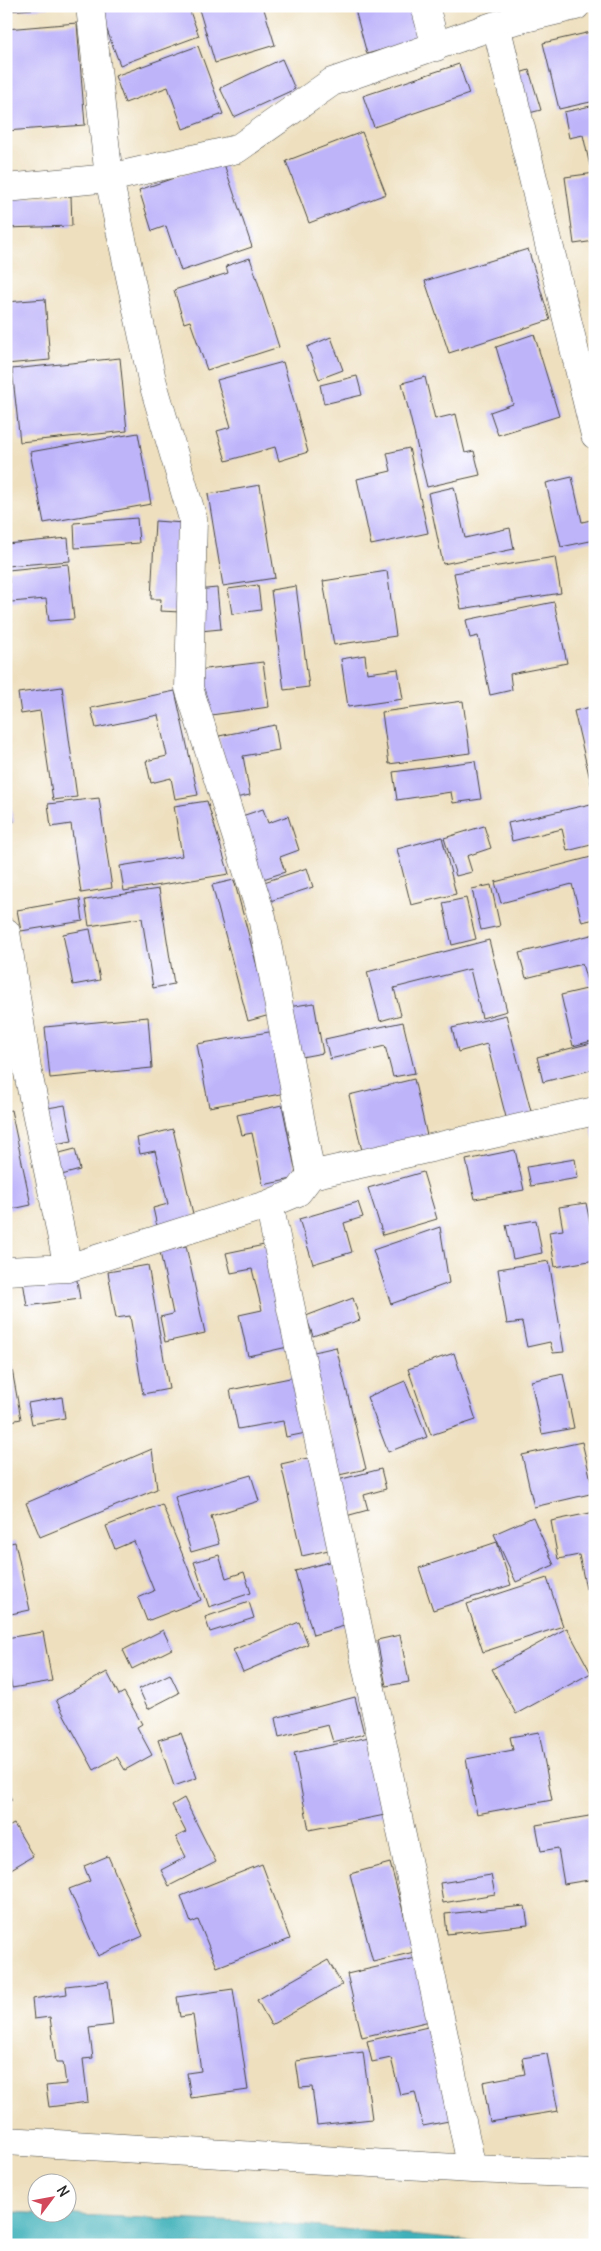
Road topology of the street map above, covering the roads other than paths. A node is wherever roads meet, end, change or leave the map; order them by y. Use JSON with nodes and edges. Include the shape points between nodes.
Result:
{"nodes":[{"id":1,"x":90,"y":6,"type":"edge"},
{"id":2,"x":425,"y":6,"type":"edge"},
{"id":3,"x":576,"y":6,"type":"edge"},
{"id":4,"x":496,"y":25,"type":"junction"},
{"id":5,"x":436,"y":47,"type":"junction"},
{"id":6,"x":109,"y":178,"type":"junction"},
{"id":7,"x":6,"y":188,"type":"edge"},
{"id":8,"x":595,"y":435,"type":"edge"},
{"id":9,"x":6,"y":932,"type":"edge"},
{"id":10,"x":595,"y":1111,"type":"edge"},
{"id":11,"x":311,"y":1175,"type":"junction"},
{"id":12,"x":269,"y":1204,"type":"junction"},
{"id":13,"x":68,"y":1268,"type":"junction"},
{"id":14,"x":6,"y":1271,"type":"edge"},
{"id":15,"x":6,"y":2141,"type":"edge"},
{"id":16,"x":472,"y":2169,"type":"junction"},
{"id":17,"x":595,"y":2174,"type":"edge"}],
"edges":[{"from":1,"to":6,"type":"street"},
{"from":2,"to":5,"type":"street"},
{"from":3,"to":4,"type":"street"},
{"from":4,"to":5,"type":"street"},
{"from":4,"to":8,"type":"street"},
{"from":5,"to":6,"type":"street","via":[[332,82],[237,149]]},
{"from":6,"to":7,"type":"street"},
{"from":6,"to":11,"type":"street","via":[[152,380],[193,518],[189,688],[262,917]]},
{"from":9,"to":13,"type":"street","via":[[27,1068]]},
{"from":10,"to":11,"type":"street"},
{"from":11,"to":12,"type":"street","via":[[298,1192]]},
{"from":12,"to":13,"type":"street"},
{"from":12,"to":16,"type":"street"},
{"from":13,"to":14,"type":"street"},
{"from":15,"to":16,"type":"street"},
{"from":16,"to":17,"type":"street"}]}
